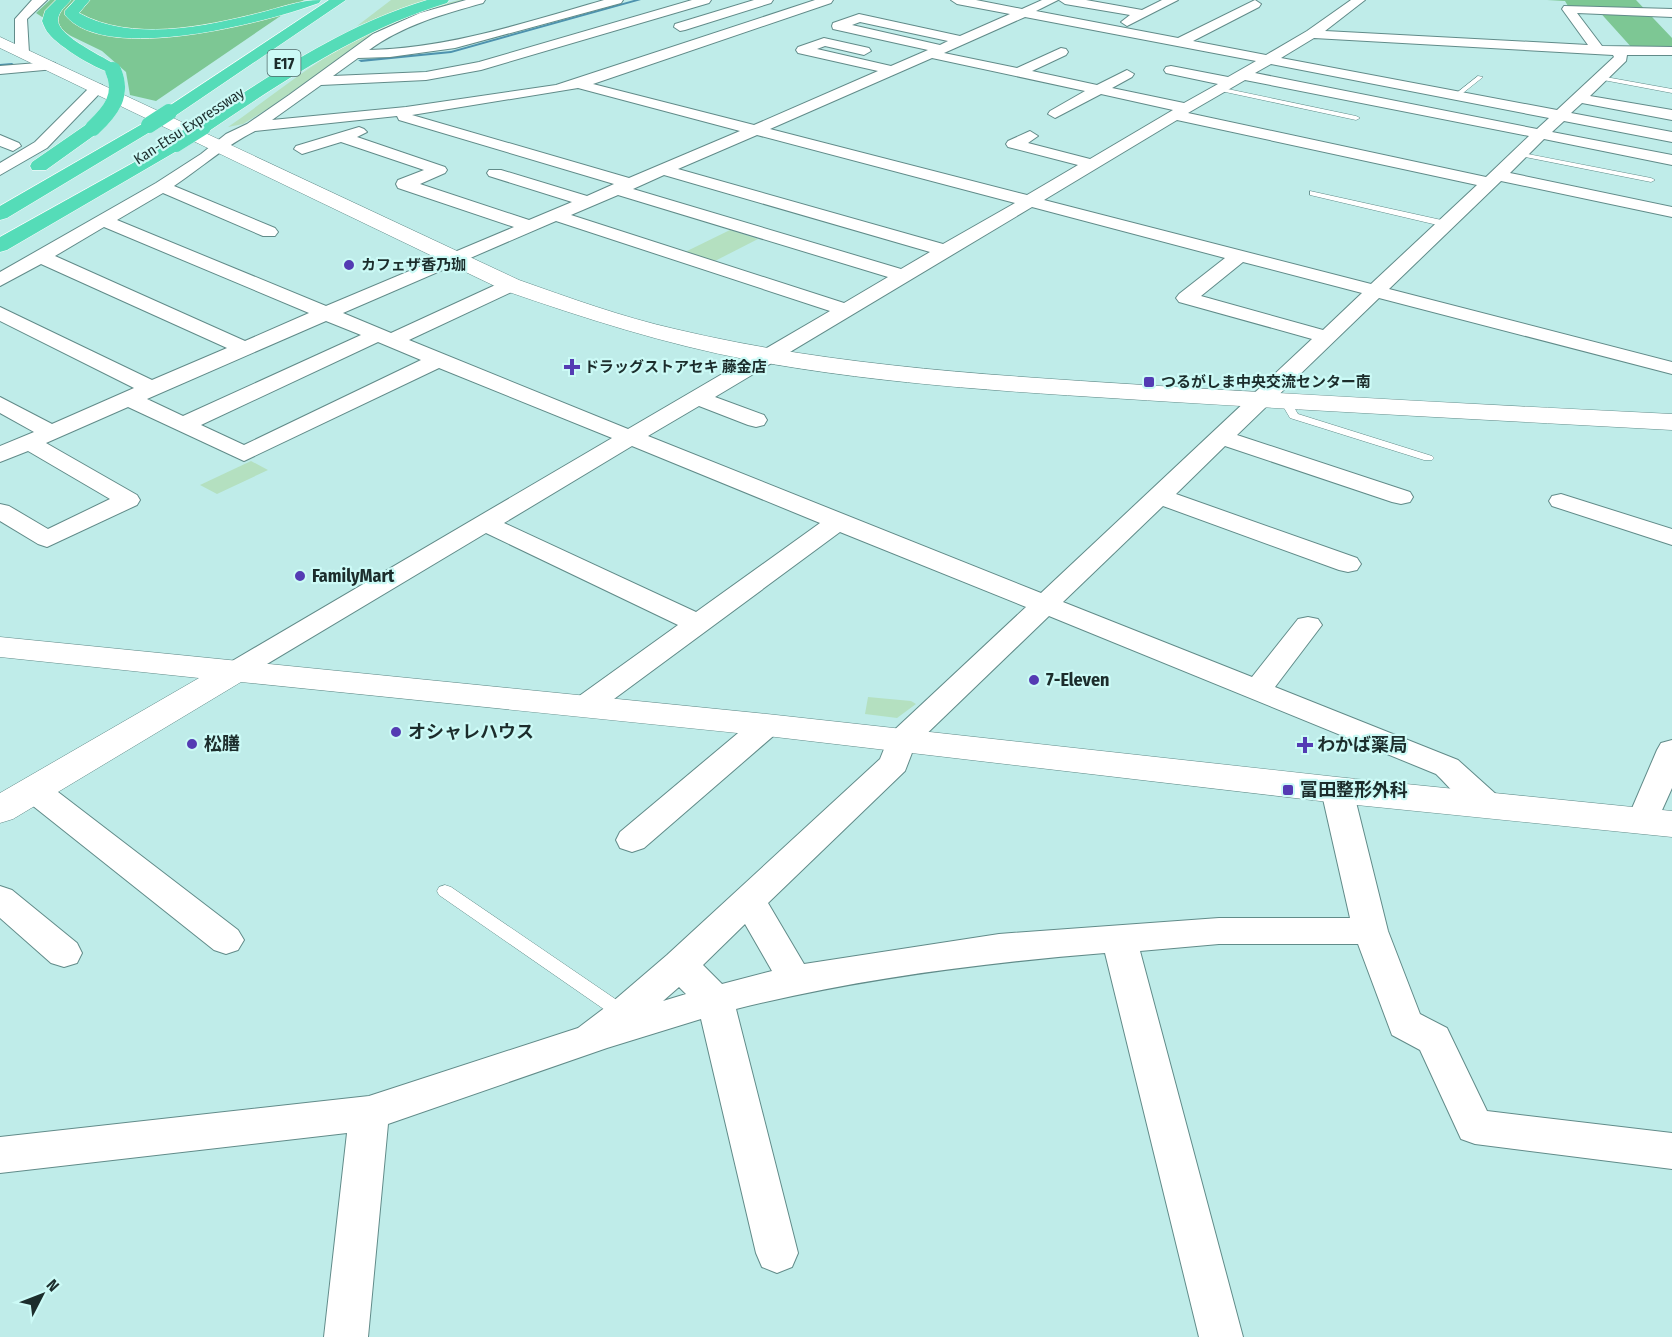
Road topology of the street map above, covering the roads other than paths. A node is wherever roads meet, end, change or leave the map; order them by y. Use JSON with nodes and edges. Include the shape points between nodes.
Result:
{"nodes":[{"id":1,"x":41,"y":0,"type":"edge"},
{"id":2,"x":64,"y":0,"type":"edge"},
{"id":3,"x":83,"y":0,"type":"edge"},
{"id":4,"x":314,"y":0,"type":"edge"},
{"id":5,"x":339,"y":0,"type":"edge"},
{"id":6,"x":442,"y":0,"type":"edge"},
{"id":7,"x":479,"y":0,"type":"edge"},
{"id":8,"x":617,"y":0,"type":"edge"},
{"id":9,"x":705,"y":0,"type":"edge"},
{"id":10,"x":766,"y":0,"type":"edge"},
{"id":11,"x":802,"y":0,"type":"edge"},
{"id":12,"x":1052,"y":0,"type":"edge"},
{"id":13,"x":1065,"y":0,"type":"edge"},
{"id":14,"x":1172,"y":0,"type":"edge"},
{"id":15,"x":1359,"y":0,"type":"edge"},
{"id":16,"x":823,"y":2,"type":"edge"},
{"id":17,"x":1255,"y":4,"type":"dead end"},
{"id":18,"x":688,"y":5,"type":"junction"},
{"id":19,"x":957,"y":7,"type":"edge"},
{"id":20,"x":1023,"y":13,"type":"junction"},
{"id":21,"x":1672,"y":13,"type":"edge"},
{"id":22,"x":722,"y":14,"type":"junction"},
{"id":23,"x":1143,"y":14,"type":"junction"},
{"id":24,"x":346,"y":20,"type":"dead end"},
{"id":25,"x":761,"y":23,"type":"junction"},
{"id":26,"x":23,"y":29,"type":"junction"},
{"id":27,"x":1112,"y":30,"type":"junction"},
{"id":28,"x":667,"y":31,"type":"dead end"},
{"id":29,"x":0,"y":33,"type":"edge"},
{"id":30,"x":1312,"y":34,"type":"junction"},
{"id":31,"x":961,"y":40,"type":"junction"},
{"id":32,"x":0,"y":42,"type":"edge"},
{"id":33,"x":1179,"y":43,"type":"junction"},
{"id":34,"x":553,"y":45,"type":"junction"},
{"id":35,"x":936,"y":51,"type":"junction"},
{"id":36,"x":1672,"y":51,"type":"edge"},
{"id":37,"x":580,"y":52,"type":"dead end"},
{"id":38,"x":1061,"y":52,"type":"dead end"},
{"id":39,"x":1613,"y":53,"type":"junction"},
{"id":40,"x":356,"y":54,"type":"junction"},
{"id":41,"x":35,"y":59,"type":"junction"},
{"id":42,"x":609,"y":60,"type":"dead end"},
{"id":43,"x":1268,"y":60,"type":"junction"},
{"id":44,"x":910,"y":61,"type":"junction"},
{"id":45,"x":0,"y":62,"type":"edge"},
{"id":46,"x":1662,"y":64,"type":"dead end"},
{"id":47,"x":630,"y":66,"type":"junction"},
{"id":48,"x":0,"y":70,"type":"edge"},
{"id":49,"x":891,"y":70,"type":"junction"},
{"id":50,"x":1171,"y":70,"type":"dead end"},
{"id":51,"x":1018,"y":73,"type":"junction"},
{"id":52,"x":1127,"y":74,"type":"dead end"},
{"id":53,"x":1480,"y":77,"type":"dead end"},
{"id":54,"x":1600,"y":78,"type":"junction"},
{"id":55,"x":319,"y":81,"type":"junction"},
{"id":56,"x":578,"y":84,"type":"junction"},
{"id":57,"x":97,"y":88,"type":"junction"},
{"id":58,"x":1227,"y":88,"type":"junction"},
{"id":59,"x":1098,"y":90,"type":"junction"},
{"id":60,"x":1672,"y":91,"type":"edge"},
{"id":61,"x":1456,"y":96,"type":"junction"},
{"id":62,"x":1579,"y":98,"type":"junction"},
{"id":63,"x":1186,"y":108,"type":"junction"},
{"id":64,"x":405,"y":114,"type":"junction"},
{"id":65,"x":1056,"y":114,"type":"dead end"},
{"id":66,"x":1672,"y":115,"type":"edge"},
{"id":67,"x":1560,"y":116,"type":"junction"},
{"id":68,"x":1356,"y":118,"type":"dead end"},
{"id":69,"x":199,"y":125,"type":"junction"},
{"id":70,"x":252,"y":127,"type":"junction"},
{"id":71,"x":754,"y":129,"type":"junction"},
{"id":72,"x":1540,"y":135,"type":"junction"},
{"id":73,"x":1030,"y":136,"type":"dead end"},
{"id":74,"x":341,"y":137,"type":"junction"},
{"id":75,"x":1672,"y":137,"type":"edge"},
{"id":76,"x":4,"y":144,"type":"edge"},
{"id":77,"x":41,"y":145,"type":"junction"},
{"id":78,"x":220,"y":147,"type":"junction"},
{"id":79,"x":302,"y":149,"type":"dead end"},
{"id":80,"x":1672,"y":160,"type":"edge"},
{"id":81,"x":1092,"y":164,"type":"junction"},
{"id":82,"x":1499,"y":168,"type":"junction"},
{"id":83,"x":663,"y":170,"type":"junction"},
{"id":84,"x":495,"y":173,"type":"dead end"},
{"id":85,"x":5,"y":178,"type":"edge"},
{"id":86,"x":1651,"y":180,"type":"dead end"},
{"id":87,"x":162,"y":187,"type":"junction"},
{"id":88,"x":626,"y":187,"type":"junction"},
{"id":89,"x":1313,"y":193,"type":"dead end"},
{"id":90,"x":1030,"y":201,"type":"junction"},
{"id":91,"x":589,"y":202,"type":"junction"},
{"id":92,"x":1672,"y":212,"type":"edge"},
{"id":93,"x":0,"y":214,"type":"edge"},
{"id":94,"x":557,"y":216,"type":"junction"},
{"id":95,"x":102,"y":220,"type":"junction"},
{"id":96,"x":1446,"y":224,"type":"junction"},
{"id":97,"x":532,"y":227,"type":"junction"},
{"id":98,"x":269,"y":232,"type":"dead end"},
{"id":99,"x":0,"y":245,"type":"edge"},
{"id":100,"x":946,"y":251,"type":"junction"},
{"id":101,"x":1239,"y":256,"type":"junction"},
{"id":102,"x":41,"y":257,"type":"junction"},
{"id":103,"x":456,"y":260,"type":"junction"},
{"id":104,"x":905,"y":276,"type":"junction"},
{"id":105,"x":0,"y":280,"type":"edge"},
{"id":106,"x":511,"y":285,"type":"junction"},
{"id":107,"x":1375,"y":291,"type":"junction"},
{"id":108,"x":847,"y":310,"type":"junction"},
{"id":109,"x":0,"y":314,"type":"edge"},
{"id":110,"x":326,"y":314,"type":"junction"},
{"id":111,"x":385,"y":337,"type":"junction"},
{"id":112,"x":1326,"y":337,"type":"junction"},
{"id":113,"x":244,"y":348,"type":"junction"},
{"id":114,"x":768,"y":357,"type":"junction"},
{"id":115,"x":438,"y":360,"type":"junction"},
{"id":116,"x":1672,"y":368,"type":"edge"},
{"id":117,"x":151,"y":388,"type":"junction"},
{"id":118,"x":128,"y":398,"type":"junction"},
{"id":119,"x":698,"y":398,"type":"junction"},
{"id":120,"x":1259,"y":400,"type":"junction"},
{"id":121,"x":1285,"y":401,"type":"junction"},
{"id":122,"x":0,"y":404,"type":"edge"},
{"id":123,"x":756,"y":420,"type":"dead end"},
{"id":124,"x":1672,"y":422,"type":"edge"},
{"id":125,"x":182,"y":425,"type":"junction"},
{"id":126,"x":51,"y":432,"type":"junction"},
{"id":127,"x":630,"y":437,"type":"junction"},
{"id":128,"x":1220,"y":437,"type":"junction"},
{"id":129,"x":28,"y":442,"type":"junction"},
{"id":130,"x":0,"y":455,"type":"edge"},
{"id":131,"x":1428,"y":458,"type":"dead end"},
{"id":132,"x":1158,"y":496,"type":"junction"},
{"id":133,"x":1401,"y":497,"type":"dead end"},
{"id":134,"x":1561,"y":501,"type":"dead end"},
{"id":135,"x":0,"y":511,"type":"edge"},
{"id":136,"x":840,"y":520,"type":"junction"},
{"id":137,"x":484,"y":522,"type":"junction"},
{"id":138,"x":1672,"y":537,"type":"edge"},
{"id":139,"x":1348,"y":564,"type":"dead end"},
{"id":140,"x":1044,"y":604,"type":"junction"},
{"id":141,"x":699,"y":624,"type":"junction"},
{"id":142,"x":1308,"y":626,"type":"dead end"},
{"id":143,"x":0,"y":647,"type":"edge"},
{"id":144,"x":237,"y":670,"type":"junction"},
{"id":145,"x":1257,"y":690,"type":"junction"},
{"id":146,"x":585,"y":706,"type":"junction"},
{"id":147,"x":767,"y":725,"type":"junction"},
{"id":148,"x":901,"y":741,"type":"junction"},
{"id":149,"x":1672,"y":750,"type":"edge"},
{"id":150,"x":34,"y":790,"type":"junction"},
{"id":151,"x":1337,"y":790,"type":"junction"},
{"id":152,"x":1487,"y":804,"type":"junction"},
{"id":153,"x":0,"y":810,"type":"edge"},
{"id":154,"x":1657,"y":822,"type":"edge"},
{"id":155,"x":632,"y":840,"type":"dead end"},
{"id":156,"x":445,"y":891,"type":"dead end"},
{"id":157,"x":0,"y":899,"type":"edge"},
{"id":158,"x":749,"y":900,"type":"junction"},
{"id":159,"x":1371,"y":931,"type":"junction"},
{"id":160,"x":1119,"y":939,"type":"junction"},
{"id":161,"x":226,"y":940,"type":"dead end"},
{"id":162,"x":64,"y":953,"type":"dead end"},
{"id":163,"x":680,"y":965,"type":"junction"},
{"id":164,"x":795,"y":980,"type":"junction"},
{"id":165,"x":715,"y":1000,"type":"junction"},
{"id":166,"x":624,"y":1014,"type":"junction"},
{"id":167,"x":591,"y":1039,"type":"junction"},
{"id":168,"x":369,"y":1113,"type":"junction"},
{"id":169,"x":1672,"y":1151,"type":"edge"},
{"id":170,"x":0,"y":1155,"type":"edge"},
{"id":171,"x":777,"y":1253,"type":"dead end"},
{"id":172,"x":346,"y":1337,"type":"edge"},
{"id":173,"x":1221,"y":1337,"type":"edge"}],
"edges":[{"from":1,"to":26,"type":"street","via":[[21,19]]},
{"from":2,"to":85,"type":"highway","bridge":true,"via":[[48,18],[52,30],[113,70],[119,84],[116,100],[93,128]]},
{"from":3,"to":4,"type":"highway","via":[[72,15],[84,24],[160,33],[239,23]]},
{"from":5,"to":93,"type":"highway","name":"Kan-Etsu Expressway","number":"E17","bridge":true,"via":[[149,125]]},
{"from":6,"to":69,"type":"highway","via":[[357,32]]},
{"from":7,"to":40,"type":"street","via":[[400,26]]},
{"from":8,"to":40,"type":"street","via":[[454,46]]},
{"from":9,"to":18,"type":"street"},
{"from":10,"to":22,"type":"street"},
{"from":11,"to":16,"type":"street"},
{"from":12,"to":20,"type":"street"},
{"from":13,"to":23,"type":"street"},
{"from":14,"to":23,"type":"street"},
{"from":15,"to":30,"type":"street"},
{"from":16,"to":25,"type":"street"},
{"from":17,"to":33,"type":"street"},
{"from":18,"to":22,"type":"street"},
{"from":18,"to":34,"type":"street"},
{"from":19,"to":20,"type":"street","via":[[981,5]]},
{"from":20,"to":27,"type":"street"},
{"from":20,"to":31,"type":"street"},
{"from":21,"to":39,"type":"street","via":[[1568,9]]},
{"from":22,"to":25,"type":"street"},
{"from":22,"to":28,"type":"street"},
{"from":23,"to":27,"type":"street"},
{"from":24,"to":69,"type":"highway","name":"Kan-Etsu Expressway","number":"E17"},
{"from":25,"to":47,"type":"street"},
{"from":26,"to":29,"type":"street"},
{"from":26,"to":41,"type":"street"},
{"from":27,"to":33,"type":"street"},
{"from":30,"to":39,"type":"street"},
{"from":30,"to":43,"type":"street"},
{"from":31,"to":35,"type":"street"},
{"from":31,"to":35,"type":"street","via":[[859,18],[838,26]]},
{"from":32,"to":41,"type":"street"},
{"from":33,"to":43,"type":"street"},
{"from":34,"to":37,"type":"street"},
{"from":34,"to":55,"type":"street","via":[[446,73]]},
{"from":35,"to":44,"type":"street"},
{"from":35,"to":51,"type":"street"},
{"from":36,"to":39,"type":"street"},
{"from":38,"to":51,"type":"street"},
{"from":39,"to":46,"type":"street"},
{"from":39,"to":54,"type":"street"},
{"from":40,"to":55,"type":"street"},
{"from":41,"to":45,"type":"street"},
{"from":41,"to":48,"type":"street"},
{"from":41,"to":57,"type":"street"},
{"from":42,"to":47,"type":"street"},
{"from":43,"to":58,"type":"street"},
{"from":43,"to":61,"type":"street"},
{"from":44,"to":49,"type":"street"},
{"from":44,"to":49,"type":"street","via":[[824,42],[803,50]]},
{"from":47,"to":56,"type":"street"},
{"from":49,"to":71,"type":"street"},
{"from":50,"to":58,"type":"street"},
{"from":51,"to":59,"type":"street"},
{"from":52,"to":59,"type":"street"},
{"from":53,"to":61,"type":"lane"},
{"from":54,"to":60,"type":"lane"},
{"from":54,"to":62,"type":"street"},
{"from":55,"to":70,"type":"street"},
{"from":56,"to":64,"type":"street"},
{"from":56,"to":71,"type":"street"},
{"from":57,"to":77,"type":"street"},
{"from":57,"to":78,"type":"street"},
{"from":58,"to":63,"type":"street"},
{"from":58,"to":68,"type":"lane"},
{"from":58,"to":72,"type":"street"},
{"from":59,"to":63,"type":"street"},
{"from":59,"to":65,"type":"street"},
{"from":61,"to":67,"type":"street"},
{"from":62,"to":66,"type":"street"},
{"from":62,"to":67,"type":"street"},
{"from":63,"to":81,"type":"street"},
{"from":63,"to":82,"type":"street"},
{"from":64,"to":70,"type":"street"},
{"from":64,"to":74,"type":"street"},
{"from":64,"to":88,"type":"street"},
{"from":67,"to":72,"type":"street"},
{"from":67,"to":75,"type":"street"},
{"from":69,"to":99,"type":"highway","bridge":true,"via":[[82,200]]},
{"from":70,"to":78,"type":"street"},
{"from":71,"to":83,"type":"street"},
{"from":71,"to":90,"type":"street"},
{"from":72,"to":80,"type":"street"},
{"from":72,"to":82,"type":"street"},
{"from":73,"to":81,"type":"street","via":[[1014,144]]},
{"from":74,"to":79,"type":"street"},
{"from":74,"to":97,"type":"street","via":[[439,170],[404,184]]},
{"from":76,"to":77,"type":"street"},
{"from":77,"to":85,"type":"street"},
{"from":78,"to":87,"type":"street"},
{"from":78,"to":103,"type":"street"},
{"from":81,"to":90,"type":"street"},
{"from":82,"to":86,"type":"lane"},
{"from":82,"to":92,"type":"street"},
{"from":82,"to":96,"type":"street"},
{"from":83,"to":88,"type":"street"},
{"from":83,"to":100,"type":"street"},
{"from":84,"to":91,"type":"street"},
{"from":87,"to":95,"type":"street"},
{"from":87,"to":98,"type":"street"},
{"from":88,"to":91,"type":"street"},
{"from":88,"to":104,"type":"street"},
{"from":89,"to":96,"type":"lane"},
{"from":90,"to":100,"type":"street"},
{"from":90,"to":101,"type":"street"},
{"from":91,"to":94,"type":"street"},
{"from":94,"to":97,"type":"street"},
{"from":94,"to":108,"type":"street"},
{"from":95,"to":102,"type":"street"},
{"from":95,"to":110,"type":"street"},
{"from":96,"to":107,"type":"street"},
{"from":97,"to":103,"type":"street"},
{"from":100,"to":104,"type":"street"},
{"from":101,"to":107,"type":"street"},
{"from":101,"to":112,"type":"street","via":[[1186,298]]},
{"from":102,"to":105,"type":"street"},
{"from":102,"to":113,"type":"street"},
{"from":103,"to":106,"type":"street"},
{"from":103,"to":110,"type":"street"},
{"from":104,"to":108,"type":"street"},
{"from":106,"to":111,"type":"street"},
{"from":106,"to":114,"type":"street","via":[[644,330]]},
{"from":107,"to":112,"type":"street"},
{"from":107,"to":116,"type":"street"},
{"from":108,"to":114,"type":"street"},
{"from":109,"to":117,"type":"street"},
{"from":110,"to":111,"type":"street"},
{"from":110,"to":113,"type":"street"},
{"from":111,"to":115,"type":"street"},
{"from":111,"to":125,"type":"street"},
{"from":112,"to":120,"type":"street"},
{"from":113,"to":117,"type":"street"},
{"from":114,"to":119,"type":"street"},
{"from":114,"to":120,"type":"street","via":[[986,383]]},
{"from":115,"to":125,"type":"street","via":[[244,454]]},
{"from":115,"to":127,"type":"street"},
{"from":117,"to":118,"type":"street"},
{"from":118,"to":125,"type":"street"},
{"from":118,"to":126,"type":"street"},
{"from":119,"to":123,"type":"street"},
{"from":119,"to":127,"type":"street"},
{"from":120,"to":121,"type":"street"},
{"from":120,"to":128,"type":"street"},
{"from":121,"to":124,"type":"street"},
{"from":121,"to":131,"type":"lane","via":[[1294,416]]},
{"from":122,"to":126,"type":"street"},
{"from":126,"to":129,"type":"street"},
{"from":127,"to":136,"type":"street"},
{"from":127,"to":137,"type":"street"},
{"from":128,"to":132,"type":"street"},
{"from":128,"to":133,"type":"street"},
{"from":129,"to":130,"type":"street"},
{"from":129,"to":135,"type":"street","via":[[128,500],[47,539]]},
{"from":132,"to":139,"type":"street"},
{"from":132,"to":140,"type":"street"},
{"from":134,"to":138,"type":"street"},
{"from":136,"to":140,"type":"street"},
{"from":136,"to":141,"type":"street"},
{"from":137,"to":141,"type":"street"},
{"from":137,"to":144,"type":"street"},
{"from":140,"to":145,"type":"street"},
{"from":140,"to":148,"type":"street"},
{"from":141,"to":146,"type":"street"},
{"from":142,"to":145,"type":"street"},
{"from":143,"to":144,"type":"street"},
{"from":144,"to":146,"type":"street"},
{"from":144,"to":150,"type":"street"},
{"from":145,"to":152,"type":"street","via":[[1447,767]]},
{"from":146,"to":147,"type":"street"},
{"from":147,"to":148,"type":"street"},
{"from":147,"to":155,"type":"street"},
{"from":148,"to":151,"type":"street"},
{"from":148,"to":158,"type":"street","via":[[894,764]]},
{"from":149,"to":154,"type":"street"},
{"from":150,"to":153,"type":"street"},
{"from":150,"to":161,"type":"street"},
{"from":151,"to":152,"type":"street"},
{"from":151,"to":159,"type":"street"},
{"from":152,"to":154,"type":"street"},
{"from":156,"to":166,"type":"lane"},
{"from":157,"to":162,"type":"street"},
{"from":158,"to":163,"type":"street"},
{"from":158,"to":164,"type":"street"},
{"from":159,"to":160,"type":"street","via":[[1219,931]]},
{"from":159,"to":169,"type":"street","via":[[1405,1024],[1434,1039],[1475,1126]]},
{"from":160,"to":164,"type":"street","via":[[999,948]]},
{"from":160,"to":173,"type":"street"},
{"from":163,"to":165,"type":"street"},
{"from":163,"to":166,"type":"street"},
{"from":164,"to":165,"type":"street"},
{"from":165,"to":167,"type":"street"},
{"from":165,"to":171,"type":"street"},
{"from":166,"to":167,"type":"street"},
{"from":167,"to":168,"type":"street"},
{"from":168,"to":170,"type":"street"},
{"from":168,"to":172,"type":"street"}]}
